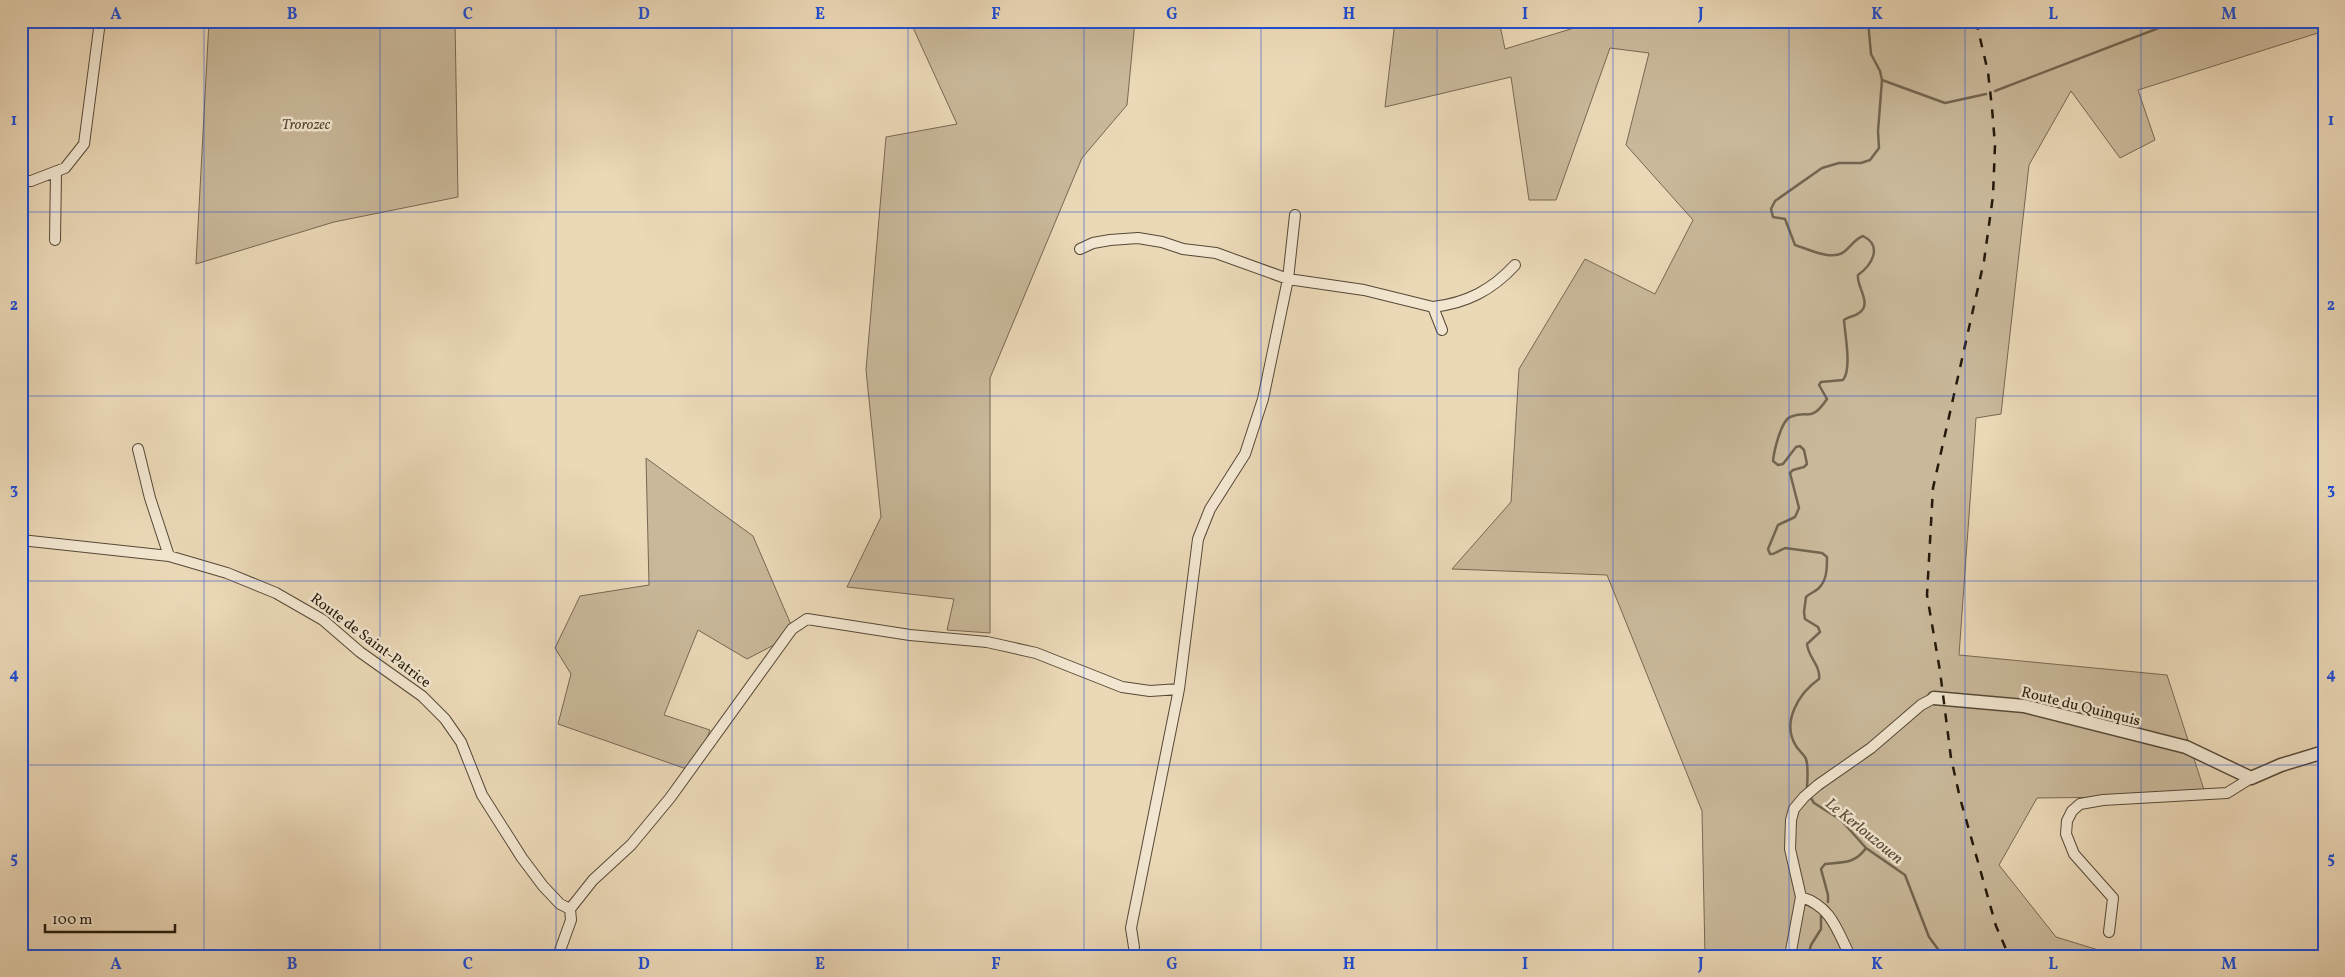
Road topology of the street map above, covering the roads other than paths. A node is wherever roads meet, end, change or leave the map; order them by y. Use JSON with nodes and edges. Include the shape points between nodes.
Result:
{"nodes":[{"id":1,"x":102,"y":21,"type":"edge"},
{"id":2,"x":56,"y":172,"type":"junction"},
{"id":3,"x":21,"y":181,"type":"edge"},
{"id":4,"x":1295,"y":215,"type":"dead end"},
{"id":5,"x":55,"y":240,"type":"dead end"},
{"id":6,"x":1080,"y":249,"type":"dead end"},
{"id":7,"x":1516,"y":265,"type":"dead end"},
{"id":8,"x":1288,"y":279,"type":"junction"},
{"id":9,"x":1433,"y":307,"type":"junction"},
{"id":10,"x":1442,"y":330,"type":"dead end"},
{"id":11,"x":138,"y":450,"type":"dead end"},
{"id":12,"x":21,"y":540,"type":"edge"},
{"id":13,"x":170,"y":556,"type":"junction"},
{"id":14,"x":1179,"y":689,"type":"junction"},
{"id":15,"x":1934,"y":698,"type":"joint"},
{"id":16,"x":2324,"y":752,"type":"edge"},
{"id":17,"x":2251,"y":778,"type":"junction"},
{"id":18,"x":1801,"y":897,"type":"junction"},
{"id":19,"x":570,"y":909,"type":"junction"},
{"id":20,"x":2109,"y":932,"type":"dead end"},
{"id":21,"x":1134,"y":947,"type":"dead end"},
{"id":22,"x":558,"y":956,"type":"edge"},
{"id":23,"x":1790,"y":956,"type":"edge"},
{"id":24,"x":1850,"y":956,"type":"edge"}],
"edges":[{"from":1,"to":2,"type":"street","via":[[84,144],[65,168]]},
{"from":2,"to":3,"type":"street","via":[[32,181]]},
{"from":2,"to":5,"type":"street"},
{"from":4,"to":8,"type":"street"},
{"from":6,"to":8,"type":"street","via":[[1110,240],[1146,239],[1183,249],[1216,253]]},
{"from":7,"to":9,"type":"street","via":[[1490,289]]},
{"from":8,"to":9,"type":"street","via":[[1364,290]]},
{"from":8,"to":14,"type":"street","via":[[1263,399],[1245,454],[1210,509],[1198,539]]},
{"from":9,"to":10,"type":"street"},
{"from":11,"to":13,"type":"street"},
{"from":12,"to":13,"type":"street","name":"Route de Saint-Patrice"},
{"from":13,"to":19,"type":"street","name":"Route de Saint-Patrice","via":[[227,573],[297,604],[323,620],[360,652],[422,696],[445,719],[460,742],[482,795],[522,858],[543,886],[560,904]]},
{"from":14,"to":19,"type":"street","via":[[1150,691],[1122,687],[1036,653],[987,642],[910,635],[807,619],[792,628],[664,805]]},
{"from":14,"to":21,"type":"street","via":[[1131,928]]},
{"from":15,"to":17,"type":"street","name":"Route du Quinquis","via":[[2024,706],[2186,747]]},
{"from":15,"to":18,"type":"street","name":"Route du Quinquis","via":[[1818,785],[1794,809],[1790,849]]},
{"from":16,"to":17,"type":"street"},
{"from":17,"to":20,"type":"street","via":[[2227,793],[2103,800],[2080,804],[2072,811],[2066,834],[2074,854],[2113,898]]},
{"from":18,"to":23,"type":"street"},
{"from":18,"to":24,"type":"street","via":[[1827,911]]},
{"from":19,"to":22,"type":"street","via":[[570,920]]}]}
